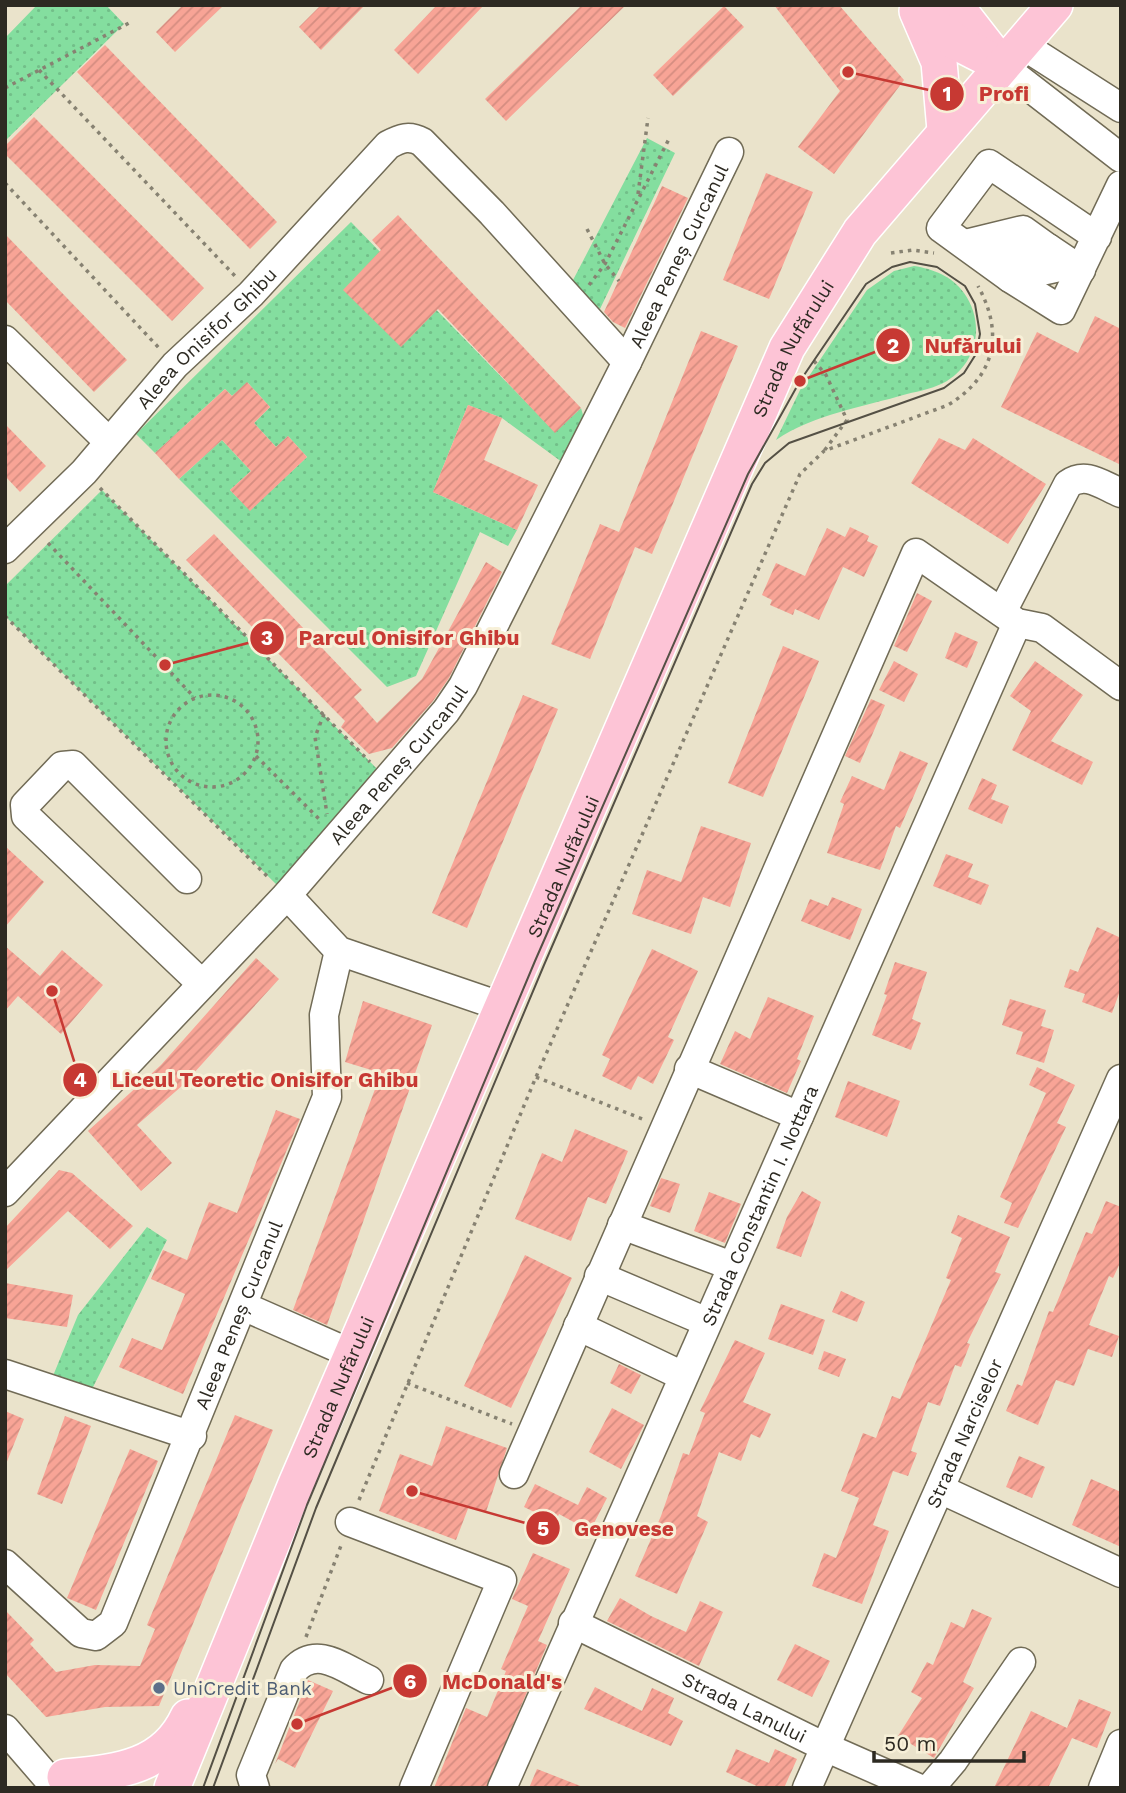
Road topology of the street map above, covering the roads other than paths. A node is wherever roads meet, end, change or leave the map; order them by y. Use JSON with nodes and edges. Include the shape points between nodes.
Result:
{"nodes":[{"id":1,"x":955,"y":5,"type":"edge"},
{"id":2,"x":1055,"y":5,"type":"edge"},
{"id":3,"x":914,"y":8,"type":"edge"},
{"id":4,"x":1011,"y":54,"type":"junction"},
{"id":5,"x":1118,"y":101,"type":"edge"},
{"id":6,"x":945,"y":130,"type":"junction"},
{"id":7,"x":412,"y":136,"type":"joint"},
{"id":8,"x":729,"y":152,"type":"dead end"},
{"id":9,"x":1121,"y":158,"type":"edge"},
{"id":10,"x":1121,"y":186,"type":"edge"},
{"id":11,"x":1097,"y":237,"type":"junction"},
{"id":12,"x":965,"y":244,"type":"junction"},
{"id":13,"x":1048,"y":247,"type":"junction"},
{"id":14,"x":1077,"y":267,"type":"junction"},
{"id":15,"x":990,"y":272,"type":"junction"},
{"id":16,"x":5,"y":340,"type":"edge"},
{"id":17,"x":627,"y":362,"type":"junction"},
{"id":18,"x":109,"y":442,"type":"junction"},
{"id":19,"x":1121,"y":493,"type":"edge"},
{"id":20,"x":5,"y":549,"type":"edge"},
{"id":21,"x":1009,"y":618,"type":"junction"},
{"id":22,"x":1121,"y":686,"type":"edge"},
{"id":23,"x":187,"y":879,"type":"dead end"},
{"id":24,"x":287,"y":895,"type":"junction"},
{"id":25,"x":339,"y":951,"type":"junction"},
{"id":26,"x":202,"y":984,"type":"junction"},
{"id":27,"x":500,"y":1006,"type":"junction"},
{"id":28,"x":689,"y":1069,"type":"junction"},
{"id":29,"x":1121,"y":1079,"type":"edge"},
{"id":30,"x":799,"y":1116,"type":"junction"},
{"id":31,"x":5,"y":1192,"type":"edge"},
{"id":32,"x":622,"y":1225,"type":"junction"},
{"id":33,"x":732,"y":1266,"type":"junction"},
{"id":34,"x":600,"y":1276,"type":"junction"},
{"id":35,"x":243,"y":1306,"type":"junction"},
{"id":36,"x":707,"y":1322,"type":"junction"},
{"id":37,"x":578,"y":1326,"type":"junction"},
{"id":38,"x":352,"y":1354,"type":"junction"},
{"id":39,"x":5,"y":1374,"type":"edge"},
{"id":40,"x":683,"y":1376,"type":"junction"},
{"id":41,"x":191,"y":1436,"type":"junction"},
{"id":42,"x":514,"y":1474,"type":"dead end"},
{"id":43,"x":940,"y":1489,"type":"junction"},
{"id":44,"x":350,"y":1522,"type":"road end"},
{"id":45,"x":5,"y":1564,"type":"edge"},
{"id":46,"x":1121,"y":1573,"type":"edge"},
{"id":47,"x":573,"y":1623,"type":"junction"},
{"id":48,"x":1021,"y":1662,"type":"dead end"},
{"id":49,"x":223,"y":1666,"type":"junction"},
{"id":50,"x":369,"y":1679,"type":"dead end"},
{"id":51,"x":5,"y":1730,"type":"edge"},
{"id":52,"x":1121,"y":1744,"type":"edge"},
{"id":53,"x":190,"y":1745,"type":"junction"},
{"id":54,"x":825,"y":1747,"type":"junction"},
{"id":55,"x":61,"y":1780,"type":"edge"},
{"id":56,"x":172,"y":1788,"type":"edge"},
{"id":57,"x":189,"y":1788,"type":"edge"},
{"id":58,"x":255,"y":1788,"type":"edge"},
{"id":59,"x":414,"y":1788,"type":"edge"},
{"id":60,"x":502,"y":1788,"type":"edge"},
{"id":61,"x":807,"y":1788,"type":"edge"},
{"id":62,"x":918,"y":1788,"type":"edge"},
{"id":63,"x":930,"y":1788,"type":"edge"},
{"id":64,"x":1103,"y":1788,"type":"edge"}],
"edges":[{"from":1,"to":4,"type":"main road"},
{"from":2,"to":4,"type":"main road","name":"Strada Nufărului"},
{"from":3,"to":4,"type":"main road","via":[[956,41]]},
{"from":3,"to":6,"type":"main road","via":[[939,62]]},
{"from":4,"to":5,"type":"street"},
{"from":4,"to":6,"type":"main road","name":"Strada Nufărului"},
{"from":4,"to":9,"type":"street"},
{"from":6,"to":27,"type":"main road","name":"Strada Nufărului","via":[[860,232],[787,348]]},
{"from":7,"to":17,"type":"street","name":"Aleea Peneș Curcanul","via":[[461,180]]},
{"from":7,"to":18,"type":"street","name":"Aleea Onisifor Ghibu","via":[[388,145],[251,293],[175,365]]},
{"from":8,"to":17,"type":"street","name":"Aleea Peneș Curcanul"},
{"from":10,"to":11,"type":"street"},
{"from":11,"to":12,"type":"street","via":[[989,164],[941,228]]},
{"from":11,"to":14,"type":"street"},
{"from":12,"to":13,"type":"street","via":[[1023,230]]},
{"from":12,"to":15,"type":"street"},
{"from":13,"to":14,"type":"street"},
{"from":13,"to":15,"type":"street"},
{"from":14,"to":15,"type":"street"},
{"from":14,"to":15,"type":"street","via":[[1061,310]]},
{"from":16,"to":18,"type":"street"},
{"from":17,"to":24,"type":"street","name":"Aleea Peneș Curcanul","via":[[463,686]]},
{"from":18,"to":20,"type":"street","name":"Aleea Onisifor Ghibu"},
{"from":19,"to":21,"type":"street","name":"Strada Constantin I. Nottara","via":[[1087,477],[1068,484]]},
{"from":21,"to":22,"type":"street","via":[[1042,628]]},
{"from":21,"to":28,"type":"street","via":[[916,553]]},
{"from":21,"to":30,"type":"street","name":"Strada Constantin I. Nottara"},
{"from":23,"to":26,"type":"street","via":[[73,765],[62,766],[25,805],[26,817]]},
{"from":24,"to":25,"type":"street"},
{"from":24,"to":26,"type":"street","name":"Aleea Peneș Curcanul"},
{"from":25,"to":27,"type":"street"},
{"from":25,"to":35,"type":"street","name":"Aleea Peneș Curcanul","via":[[324,1015],[327,1097]]},
{"from":26,"to":31,"type":"street","name":"Aleea Peneș Curcanul"},
{"from":27,"to":38,"type":"main road","name":"Strada Nufărului"},
{"from":28,"to":30,"type":"street"},
{"from":28,"to":32,"type":"street"},
{"from":29,"to":43,"type":"street","name":"Strada Narciselor"},
{"from":30,"to":33,"type":"street","name":"Strada Constantin I. Nottara"},
{"from":32,"to":33,"type":"street"},
{"from":32,"to":34,"type":"street"},
{"from":33,"to":36,"type":"street","name":"Strada Constantin I. Nottara"},
{"from":34,"to":36,"type":"street"},
{"from":34,"to":37,"type":"street"},
{"from":35,"to":38,"type":"street"},
{"from":35,"to":41,"type":"street","name":"Aleea Peneș Curcanul"},
{"from":36,"to":40,"type":"street","name":"Strada Constantin I. Nottara"},
{"from":37,"to":40,"type":"street"},
{"from":37,"to":42,"type":"street"},
{"from":38,"to":49,"type":"main road","name":"Strada Nufărului"},
{"from":39,"to":41,"type":"street"},
{"from":40,"to":47,"type":"street","name":"Strada Constantin I. Nottara"},
{"from":41,"to":45,"type":"street","name":"Aleea Peneș Curcanul","via":[[108,1630],[96,1636],[81,1633]]},
{"from":43,"to":46,"type":"street"},
{"from":43,"to":54,"type":"street","name":"Strada Narciselor"},
{"from":44,"to":59,"type":"street","via":[[502,1580]]},
{"from":47,"to":54,"type":"street","name":"Strada Lanului"},
{"from":47,"to":60,"type":"street","name":"Strada Constantin I. Nottara"},
{"from":48,"to":63,"type":"street"},
{"from":49,"to":53,"type":"main road","name":"Strada Nufărului"},
{"from":49,"to":55,"type":"main road","via":[[202,1689],[179,1737],[169,1747],[124,1769]]},
{"from":50,"to":58,"type":"street","via":[[321,1658],[301,1663],[294,1670],[251,1775]]},
{"from":51,"to":55,"type":"street"},
{"from":52,"to":64,"type":"street"},
{"from":53,"to":56,"type":"main road","name":"Strada Nufărului"},
{"from":53,"to":57,"type":"main road"},
{"from":54,"to":61,"type":"street","name":"Strada Narciselor"},
{"from":54,"to":62,"type":"street","name":"Strada Lanului"}]}
